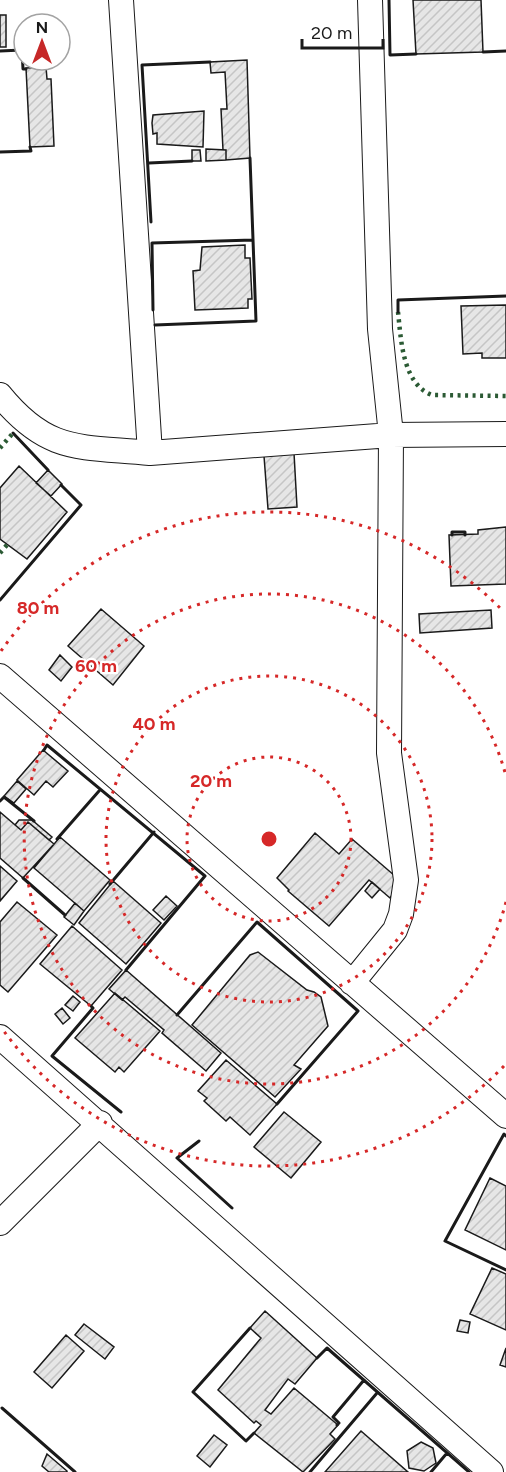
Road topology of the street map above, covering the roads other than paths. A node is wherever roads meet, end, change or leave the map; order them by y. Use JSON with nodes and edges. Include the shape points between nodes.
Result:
{"nodes":[{"id":1,"x":121,"y":0,"type":"edge"},
{"id":2,"x":370,"y":0,"type":"edge"},
{"id":3,"x":0,"y":394,"type":"edge"},
{"id":4,"x":506,"y":434,"type":"edge"},
{"id":5,"x":391,"y":435,"type":"junction"},
{"id":6,"x":150,"y":453,"type":"junction"},
{"id":7,"x":0,"y":676,"type":"edge"},
{"id":8,"x":352,"y":982,"type":"junction"},
{"id":9,"x":0,"y":1037,"type":"edge"},
{"id":10,"x":506,"y":1116,"type":"edge"},
{"id":11,"x":100,"y":1123,"type":"junction"},
{"id":12,"x":0,"y":1223,"type":"edge"},
{"id":13,"x":491,"y":1472,"type":"edge"}],
"edges":[{"from":1,"to":6,"type":"street"},
{"from":2,"to":5,"type":"street","via":[[380,329]]},
{"from":3,"to":6,"type":"street","via":[[18,417],[41,435],[66,445]]},
{"from":4,"to":5,"type":"street"},
{"from":5,"to":6,"type":"street"},
{"from":5,"to":8,"type":"street","via":[[389,753],[406,880],[395,930]]},
{"from":7,"to":8,"type":"street"},
{"from":8,"to":10,"type":"street"},
{"from":9,"to":11,"type":"street"},
{"from":11,"to":12,"type":"street"},
{"from":11,"to":13,"type":"street"}]}
